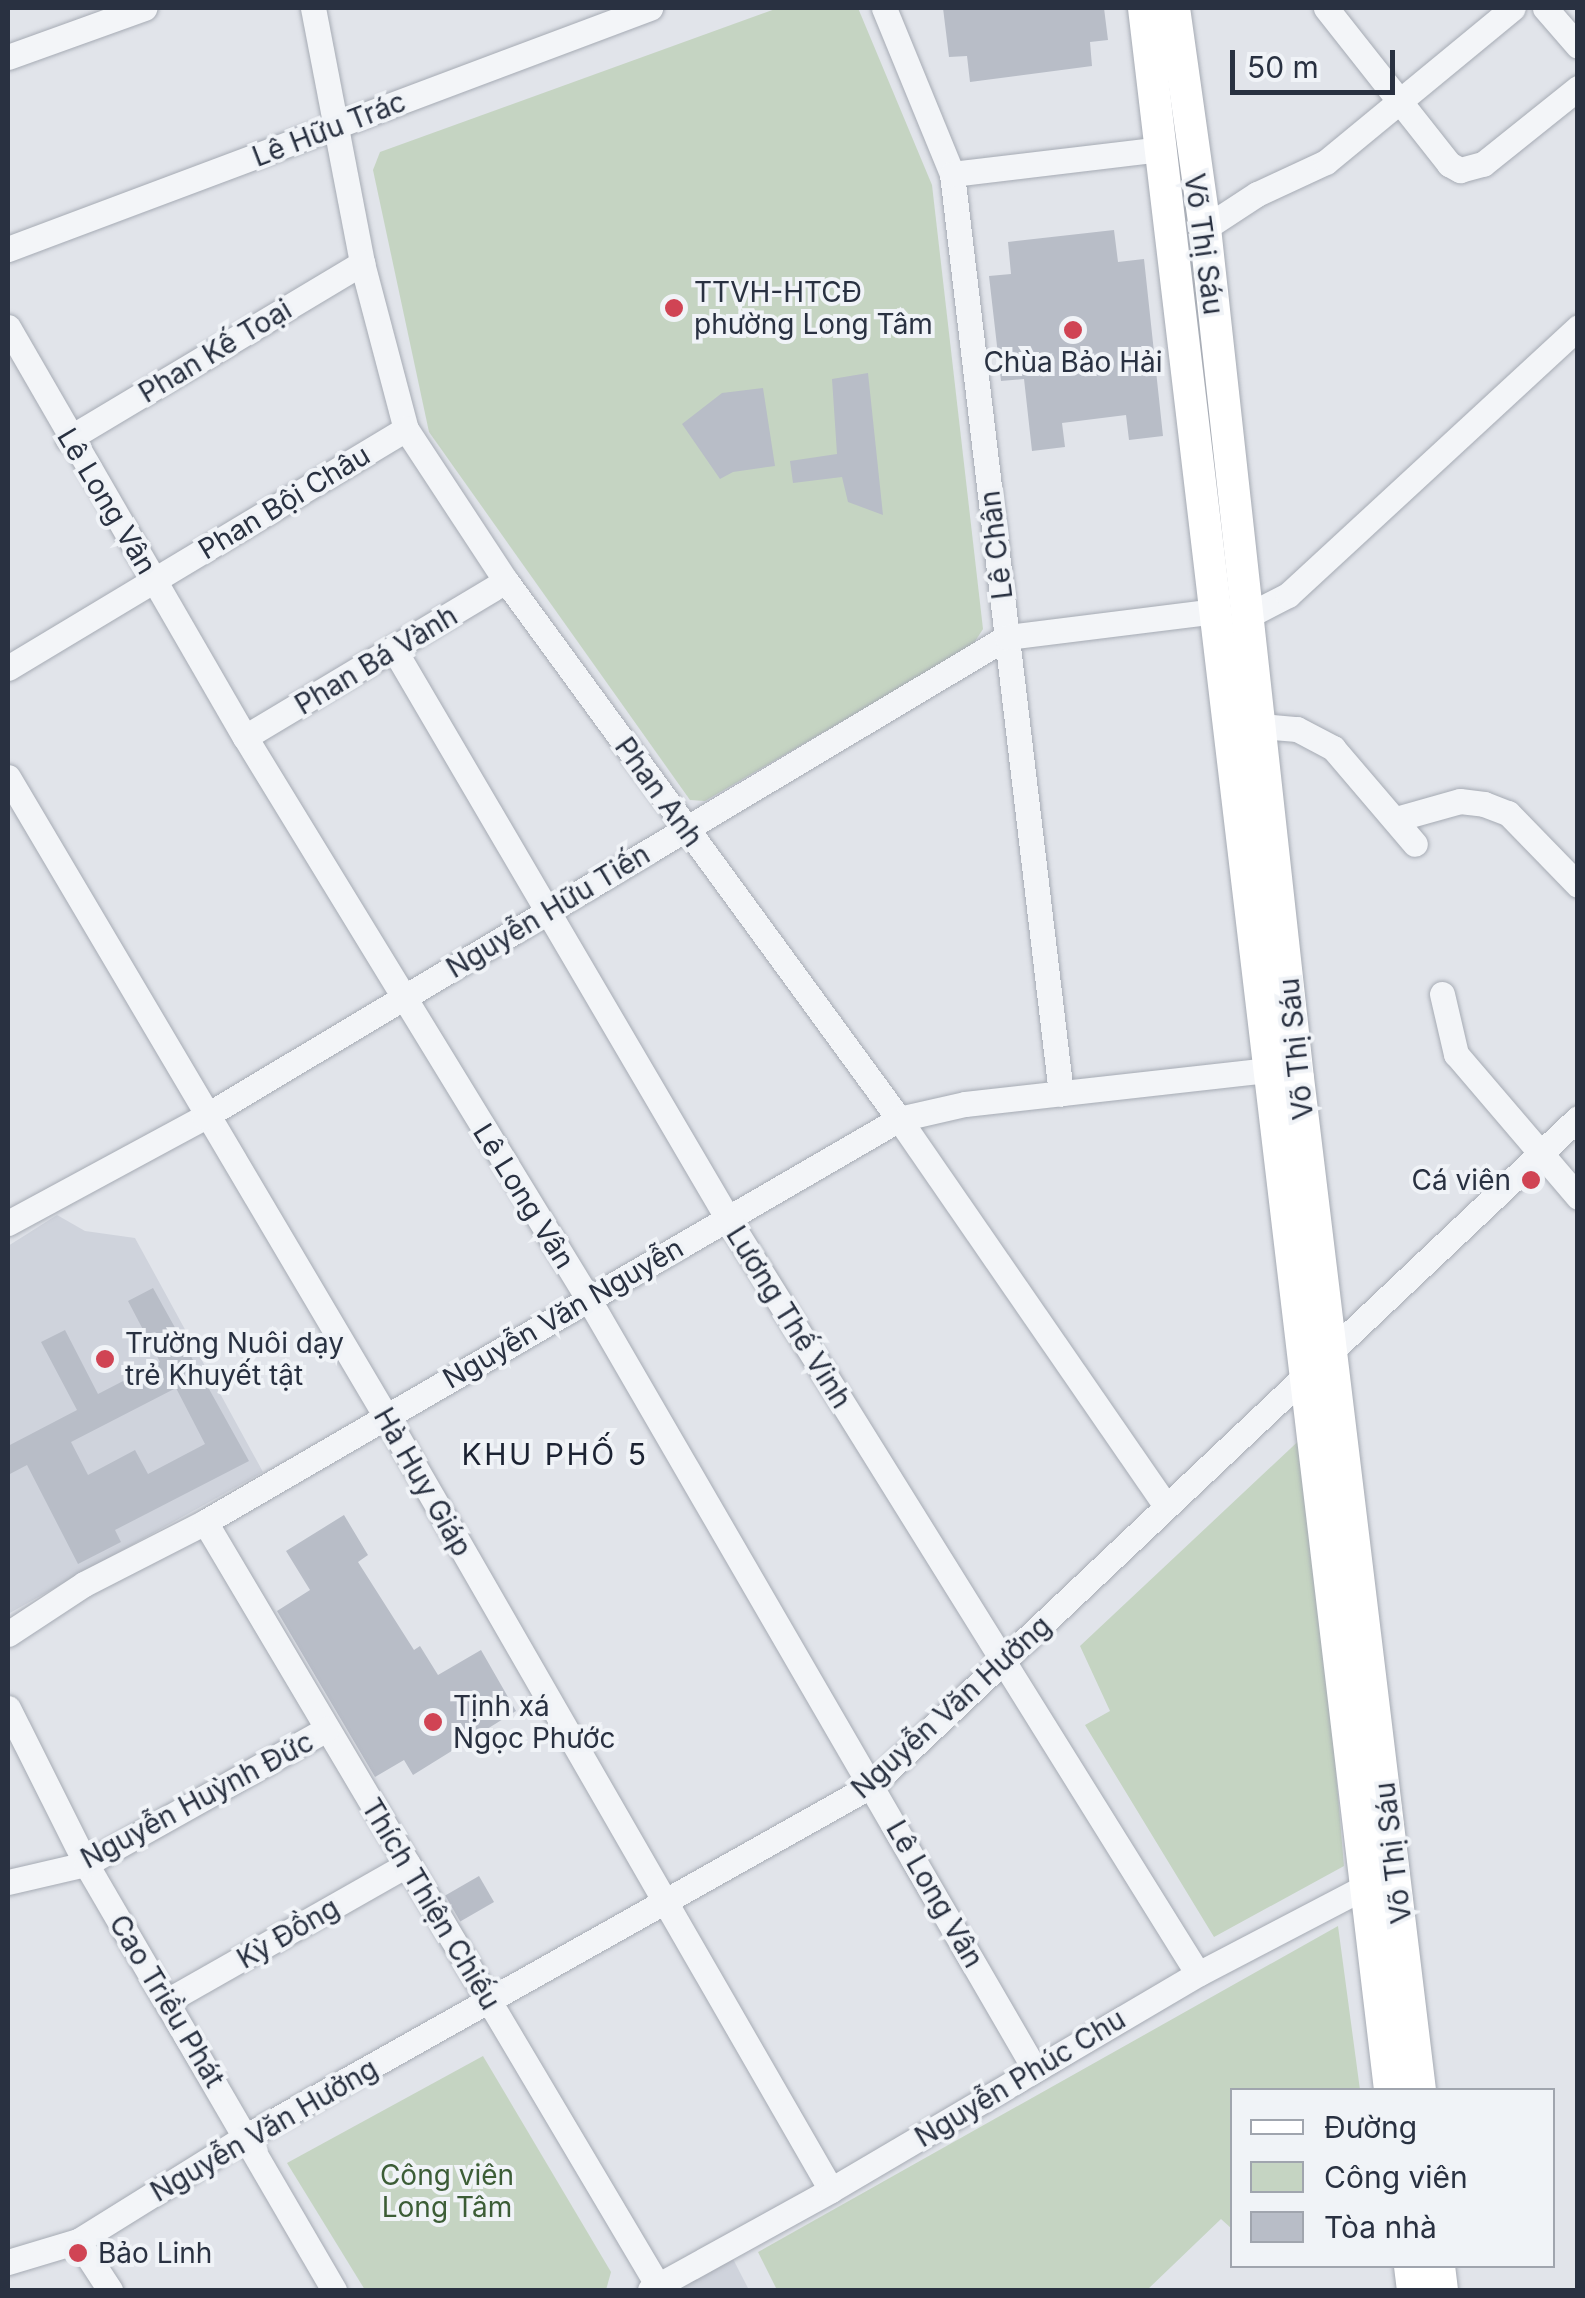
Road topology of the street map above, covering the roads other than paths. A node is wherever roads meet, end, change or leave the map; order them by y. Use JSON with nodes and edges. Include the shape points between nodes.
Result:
{"nodes":[{"id":1,"x":144,"y":8,"type":"edge"},
{"id":2,"x":313,"y":8,"type":"edge"},
{"id":3,"x":650,"y":8,"type":"edge"},
{"id":4,"x":884,"y":8,"type":"edge"},
{"id":5,"x":1144,"y":8,"type":"edge"},
{"id":6,"x":1174,"y":8,"type":"edge"},
{"id":7,"x":1326,"y":8,"type":"edge"},
{"id":8,"x":1512,"y":8,"type":"edge"},
{"id":9,"x":1545,"y":8,"type":"edge"},
{"id":10,"x":1578,"y":46,"type":"edge"},
{"id":11,"x":8,"y":57,"type":"edge"},
{"id":12,"x":1578,"y":88,"type":"edge"},
{"id":13,"x":1401,"y":102,"type":"junction"},
{"id":14,"x":339,"y":126,"type":"junction"},
{"id":15,"x":1161,"y":148,"type":"junction"},
{"id":16,"x":952,"y":174,"type":"junction"},
{"id":17,"x":1204,"y":228,"type":"junction"},
{"id":18,"x":8,"y":250,"type":"edge"},
{"id":19,"x":362,"y":264,"type":"junction"},
{"id":20,"x":8,"y":327,"type":"edge"},
{"id":21,"x":1578,"y":327,"type":"edge"},
{"id":22,"x":406,"y":428,"type":"junction"},
{"id":23,"x":68,"y":439,"type":"junction"},
{"id":24,"x":154,"y":578,"type":"junction"},
{"id":25,"x":506,"y":581,"type":"junction"},
{"id":26,"x":1216,"y":610,"type":"junction"},
{"id":27,"x":1249,"y":615,"type":"junction"},
{"id":28,"x":1007,"y":637,"type":"junction"},
{"id":29,"x":395,"y":651,"type":"junction"},
{"id":30,"x":8,"y":668,"type":"edge"},
{"id":31,"x":1261,"y":726,"type":"junction"},
{"id":32,"x":245,"y":738,"type":"junction"},
{"id":33,"x":8,"y":777,"type":"edge"},
{"id":34,"x":1396,"y":819,"type":"junction"},
{"id":35,"x":686,"y":829,"type":"junction"},
{"id":36,"x":1416,"y":844,"type":"dead end"},
{"id":37,"x":1578,"y":885,"type":"edge"},
{"id":38,"x":548,"y":911,"type":"junction"},
{"id":39,"x":1442,"y":994,"type":"dead end"},
{"id":40,"x":402,"y":998,"type":"junction"},
{"id":41,"x":1269,"y":1070,"type":"junction"},
{"id":42,"x":1061,"y":1094,"type":"junction"},
{"id":43,"x":204,"y":1117,"type":"junction"},
{"id":44,"x":1578,"y":1118,"type":"edge"},
{"id":45,"x":898,"y":1119,"type":"junction"},
{"id":46,"x":1537,"y":1153,"type":"junction"},
{"id":47,"x":1578,"y":1196,"type":"edge"},
{"id":48,"x":728,"y":1218,"type":"junction"},
{"id":49,"x":8,"y":1223,"type":"edge"},
{"id":50,"x":589,"y":1300,"type":"junction"},
{"id":51,"x":1332,"y":1350,"type":"junction"},
{"id":52,"x":1304,"y":1376,"type":"junction"},
{"id":53,"x":384,"y":1414,"type":"junction"},
{"id":54,"x":1166,"y":1506,"type":"junction"},
{"id":55,"x":205,"y":1522,"type":"junction"},
{"id":56,"x":8,"y":1634,"type":"edge"},
{"id":57,"x":1002,"y":1664,"type":"junction"},
{"id":58,"x":8,"y":1708,"type":"edge"},
{"id":59,"x":328,"y":1729,"type":"junction"},
{"id":60,"x":872,"y":1785,"type":"junction"},
{"id":61,"x":86,"y":1864,"type":"junction"},
{"id":62,"x":408,"y":1864,"type":"junction"},
{"id":63,"x":8,"y":1882,"type":"edge"},
{"id":64,"x":1381,"y":1884,"type":"junction"},
{"id":65,"x":666,"y":1903,"type":"junction"},
{"id":66,"x":1198,"y":1974,"type":"junction"},
{"id":67,"x":168,"y":2001,"type":"junction"},
{"id":68,"x":488,"y":2002,"type":"junction"},
{"id":69,"x":1034,"y":2068,"type":"junction"},
{"id":70,"x":1390,"y":2088,"type":"edge"},
{"id":71,"x":1420,"y":2088,"type":"edge"},
{"id":72,"x":247,"y":2136,"type":"junction"},
{"id":73,"x":831,"y":2190,"type":"junction"},
{"id":74,"x":78,"y":2241,"type":"junction"},
{"id":75,"x":8,"y":2262,"type":"edge"},
{"id":76,"x":654,"y":2288,"type":"edge"},
{"id":77,"x":110,"y":2290,"type":"edge"},
{"id":78,"x":334,"y":2290,"type":"edge"}],
"edges":[{"from":1,"to":11,"type":"street"},
{"from":2,"to":14,"type":"street","name":"Phan Anh"},
{"from":3,"to":14,"type":"street","name":"Lê Hữu Trác"},
{"from":4,"to":16,"type":"street","name":"Lê Chân"},
{"from":5,"to":15,"type":"main road","name":"Võ Thị Sáu"},
{"from":6,"to":17,"type":"main road","name":"Võ Thị Sáu"},
{"from":7,"to":13,"type":"street"},
{"from":8,"to":13,"type":"street"},
{"from":9,"to":10,"type":"street"},
{"from":12,"to":13,"type":"street","via":[[1472,170],[1450,164]]},
{"from":13,"to":17,"type":"street","via":[[1326,162]]},
{"from":14,"to":18,"type":"street","name":"Lê Hữu Trác"},
{"from":14,"to":19,"type":"street","name":"Phan Anh"},
{"from":15,"to":16,"type":"street"},
{"from":15,"to":26,"type":"main road","name":"Võ Thị Sáu"},
{"from":16,"to":28,"type":"street","name":"Lê Chân"},
{"from":17,"to":27,"type":"main road","name":"Võ Thị Sáu"},
{"from":19,"to":22,"type":"street","name":"Phan Anh"},
{"from":19,"to":23,"type":"street","name":"Phan Kế Toại"},
{"from":20,"to":23,"type":"street","name":"Lê Long Vân"},
{"from":21,"to":27,"type":"street","via":[[1288,596]]},
{"from":22,"to":24,"type":"street","name":"Phan Bội Châu"},
{"from":22,"to":25,"type":"street","name":"Phan Anh"},
{"from":23,"to":24,"type":"street","name":"Lê Long Vân"},
{"from":24,"to":30,"type":"street","name":"Phan Bội Châu"},
{"from":24,"to":32,"type":"street","name":"Lê Long Vân"},
{"from":25,"to":29,"type":"street","name":"Phan Bá Vành"},
{"from":25,"to":35,"type":"street","name":"Phan Anh"},
{"from":26,"to":28,"type":"street","name":"Nguyễn Hữu Tiến"},
{"from":26,"to":41,"type":"main road","name":"Võ Thị Sáu"},
{"from":27,"to":31,"type":"main road","name":"Võ Thị Sáu"},
{"from":28,"to":35,"type":"street","name":"Nguyễn Hữu Tiến"},
{"from":28,"to":42,"type":"street","name":"Lê Chân"},
{"from":29,"to":32,"type":"street","name":"Phan Bá Vành"},
{"from":29,"to":38,"type":"street","name":"Lương Thế Vinh"},
{"from":31,"to":34,"type":"street","via":[[1297,729],[1333,748]]},
{"from":31,"to":51,"type":"main road","name":"Võ Thị Sáu"},
{"from":32,"to":40,"type":"street","name":"Lê Long Vân"},
{"from":33,"to":43,"type":"street","name":"Hà Huy Giáp"},
{"from":34,"to":36,"type":"street"},
{"from":34,"to":37,"type":"street","via":[[1460,800],[1484,804],[1508,813]]},
{"from":35,"to":38,"type":"street","name":"Nguyễn Hữu Tiến"},
{"from":35,"to":45,"type":"street","name":"Phan Anh"},
{"from":38,"to":40,"type":"street","name":"Nguyễn Hữu Tiến"},
{"from":38,"to":48,"type":"street","name":"Lương Thế Vinh"},
{"from":39,"to":46,"type":"street","via":[[1456,1054]]},
{"from":40,"to":43,"type":"street","name":"Nguyễn Hữu Tiến"},
{"from":40,"to":50,"type":"street","name":"Lê Long Vân"},
{"from":41,"to":42,"type":"street","name":"Nguyễn Văn Nguyễn"},
{"from":41,"to":52,"type":"main road","name":"Võ Thị Sáu"},
{"from":42,"to":45,"type":"street","name":"Nguyễn Văn Nguyễn"},
{"from":43,"to":49,"type":"street","name":"Nguyễn Hữu Tiến"},
{"from":43,"to":53,"type":"street","name":"Hà Huy Giáp"},
{"from":44,"to":46,"type":"street","name":"Nguyễn Văn Hưởng"},
{"from":45,"to":48,"type":"street","name":"Nguyễn Văn Nguyễn"},
{"from":45,"to":54,"type":"street","name":"Phan Anh"},
{"from":46,"to":47,"type":"street"},
{"from":46,"to":51,"type":"street","name":"Nguyễn Văn Hưởng"},
{"from":48,"to":50,"type":"street","name":"Nguyễn Văn Nguyễn"},
{"from":48,"to":57,"type":"street","name":"Lương Thế Vinh"},
{"from":50,"to":53,"type":"street","name":"Nguyễn Văn Nguyễn"},
{"from":50,"to":60,"type":"street","name":"Lê Long Vân"},
{"from":51,"to":52,"type":"street","name":"Nguyễn Văn Hưởng"},
{"from":51,"to":64,"type":"main road","name":"Võ Thị Sáu"},
{"from":52,"to":54,"type":"street","name":"Nguyễn Văn Hưởng"},
{"from":52,"to":64,"type":"main road","name":"Võ Thị Sáu"},
{"from":53,"to":55,"type":"street","name":"Nguyễn Văn Nguyễn"},
{"from":53,"to":65,"type":"street","name":"Hà Huy Giáp"},
{"from":54,"to":57,"type":"street","name":"Nguyễn Văn Hưởng"},
{"from":55,"to":56,"type":"street","name":"Nguyễn Văn Nguyễn","via":[[84,1584]]},
{"from":55,"to":59,"type":"street","name":"Thích Thiện Chiếu"},
{"from":57,"to":60,"type":"street","name":"Nguyễn Văn Hưởng"},
{"from":57,"to":66,"type":"street","name":"Lương Thế Vinh"},
{"from":58,"to":61,"type":"street","name":"Cao Triều Phát"},
{"from":59,"to":61,"type":"street","name":"Nguyễn Huỳnh Đức"},
{"from":59,"to":62,"type":"street","name":"Thích Thiện Chiếu"},
{"from":60,"to":65,"type":"street","name":"Nguyễn Văn Hưởng"},
{"from":60,"to":69,"type":"street","name":"Lê Long Vân"},
{"from":61,"to":63,"type":"street","name":"Nguyễn Huỳnh Đức"},
{"from":61,"to":67,"type":"street","name":"Cao Triều Phát"},
{"from":62,"to":67,"type":"street","name":"Kỳ Đồng"},
{"from":62,"to":68,"type":"street","name":"Thích Thiện Chiếu"},
{"from":64,"to":66,"type":"street","name":"Nguyễn Phúc Chu"},
{"from":64,"to":70,"type":"main road","name":"Võ Thị Sáu"},
{"from":64,"to":71,"type":"main road","name":"Võ Thị Sáu"},
{"from":65,"to":68,"type":"street","name":"Nguyễn Văn Hưởng"},
{"from":65,"to":73,"type":"street","name":"Hà Huy Giáp"},
{"from":66,"to":69,"type":"street","name":"Nguyễn Phúc Chu"},
{"from":67,"to":72,"type":"street","name":"Cao Triều Phát"},
{"from":68,"to":72,"type":"street","name":"Nguyễn Văn Hưởng"},
{"from":68,"to":76,"type":"street","name":"Thích Thiện Chiếu"},
{"from":69,"to":73,"type":"street","name":"Nguyễn Phúc Chu"},
{"from":72,"to":74,"type":"street","name":"Nguyễn Văn Hưởng"},
{"from":72,"to":78,"type":"street","name":"Cao Triều Phát"},
{"from":73,"to":76,"type":"street","name":"Nguyễn Phúc Chu"},
{"from":74,"to":75,"type":"street","name":"Nguyễn Văn Hưởng"},
{"from":74,"to":77,"type":"street"}]}
